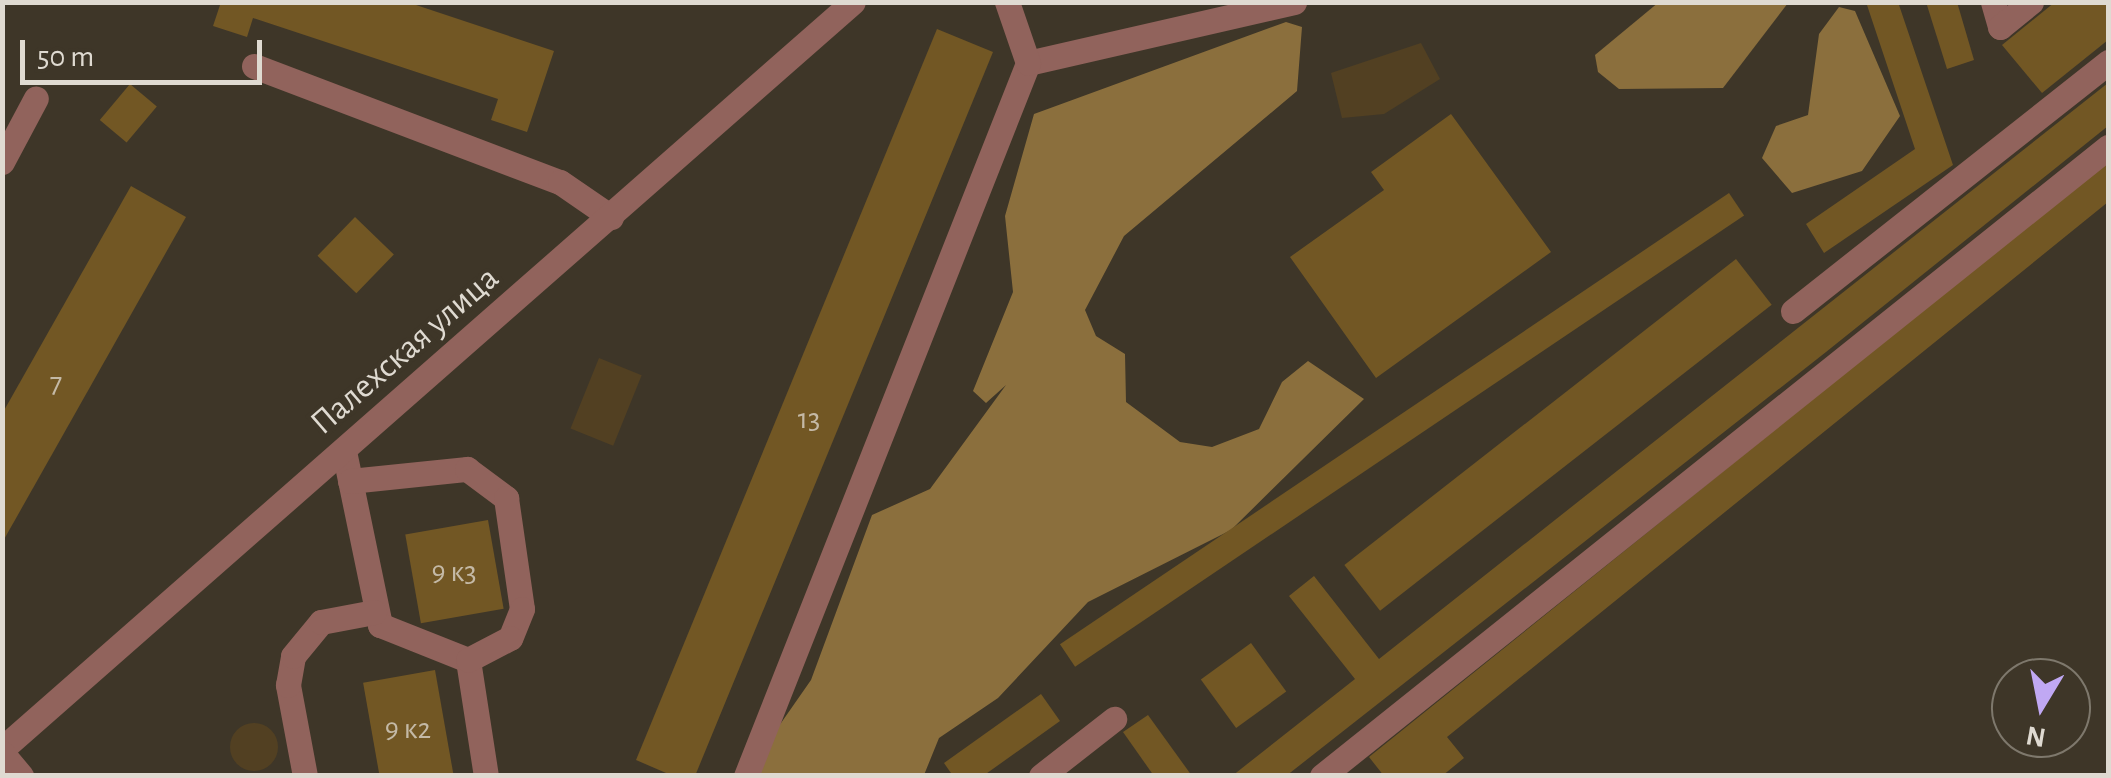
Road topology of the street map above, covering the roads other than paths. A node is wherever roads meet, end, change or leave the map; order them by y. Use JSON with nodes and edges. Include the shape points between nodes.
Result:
{"nodes":[{"id":1,"x":853,"y":2,"type":"edge"},
{"id":2,"x":1007,"y":2,"type":"edge"},
{"id":3,"x":1294,"y":2,"type":"edge"},
{"id":4,"x":1993,"y":2,"type":"edge"},
{"id":5,"x":2031,"y":2,"type":"edge"},
{"id":6,"x":2108,"y":62,"type":"edge"},
{"id":7,"x":1028,"y":63,"type":"junction"},
{"id":8,"x":254,"y":66,"type":"dead end"},
{"id":9,"x":36,"y":98,"type":"dead end"},
{"id":10,"x":2108,"y":147,"type":"edge"},
{"id":11,"x":2,"y":162,"type":"edge"},
{"id":12,"x":610,"y":217,"type":"junction"},
{"id":13,"x":1793,"y":310,"type":"dead end"},
{"id":14,"x":344,"y":451,"type":"junction"},
{"id":15,"x":350,"y":480,"type":"junction"},
{"id":16,"x":374,"y":612,"type":"junction"},
{"id":17,"x":468,"y":660,"type":"junction"},
{"id":18,"x":1114,"y":719,"type":"dead end"},
{"id":19,"x":2,"y":752,"type":"edge"},
{"id":20,"x":1353,"y":766,"type":"edge"},
{"id":21,"x":21,"y":776,"type":"edge"},
{"id":22,"x":305,"y":776,"type":"edge"},
{"id":23,"x":486,"y":776,"type":"edge"},
{"id":24,"x":746,"y":776,"type":"edge"},
{"id":25,"x":1041,"y":776,"type":"edge"},
{"id":26,"x":1322,"y":776,"type":"edge"}],
"edges":[{"from":1,"to":12,"type":"street","name":"Палехская улица"},
{"from":2,"to":7,"type":"street"},
{"from":3,"to":7,"type":"street"},
{"from":4,"to":5,"type":"street","via":[[2000,27]]},
{"from":6,"to":13,"type":"street"},
{"from":7,"to":24,"type":"street"},
{"from":8,"to":12,"type":"street","via":[[560,182]]},
{"from":9,"to":11,"type":"street"},
{"from":10,"to":20,"type":"street"},
{"from":12,"to":14,"type":"street","name":"Палехская улица"},
{"from":14,"to":15,"type":"street"},
{"from":14,"to":19,"type":"street","name":"Палехская улица"},
{"from":15,"to":16,"type":"street"},
{"from":15,"to":17,"type":"street","via":[[468,470],[506,498],[522,609],[510,638]]},
{"from":16,"to":17,"type":"street","via":[[402,639]]},
{"from":16,"to":22,"type":"street","via":[[321,622],[293,656],[288,685]]},
{"from":17,"to":23,"type":"street"},
{"from":18,"to":25,"type":"street"},
{"from":19,"to":21,"type":"street"},
{"from":20,"to":26,"type":"street"}]}
